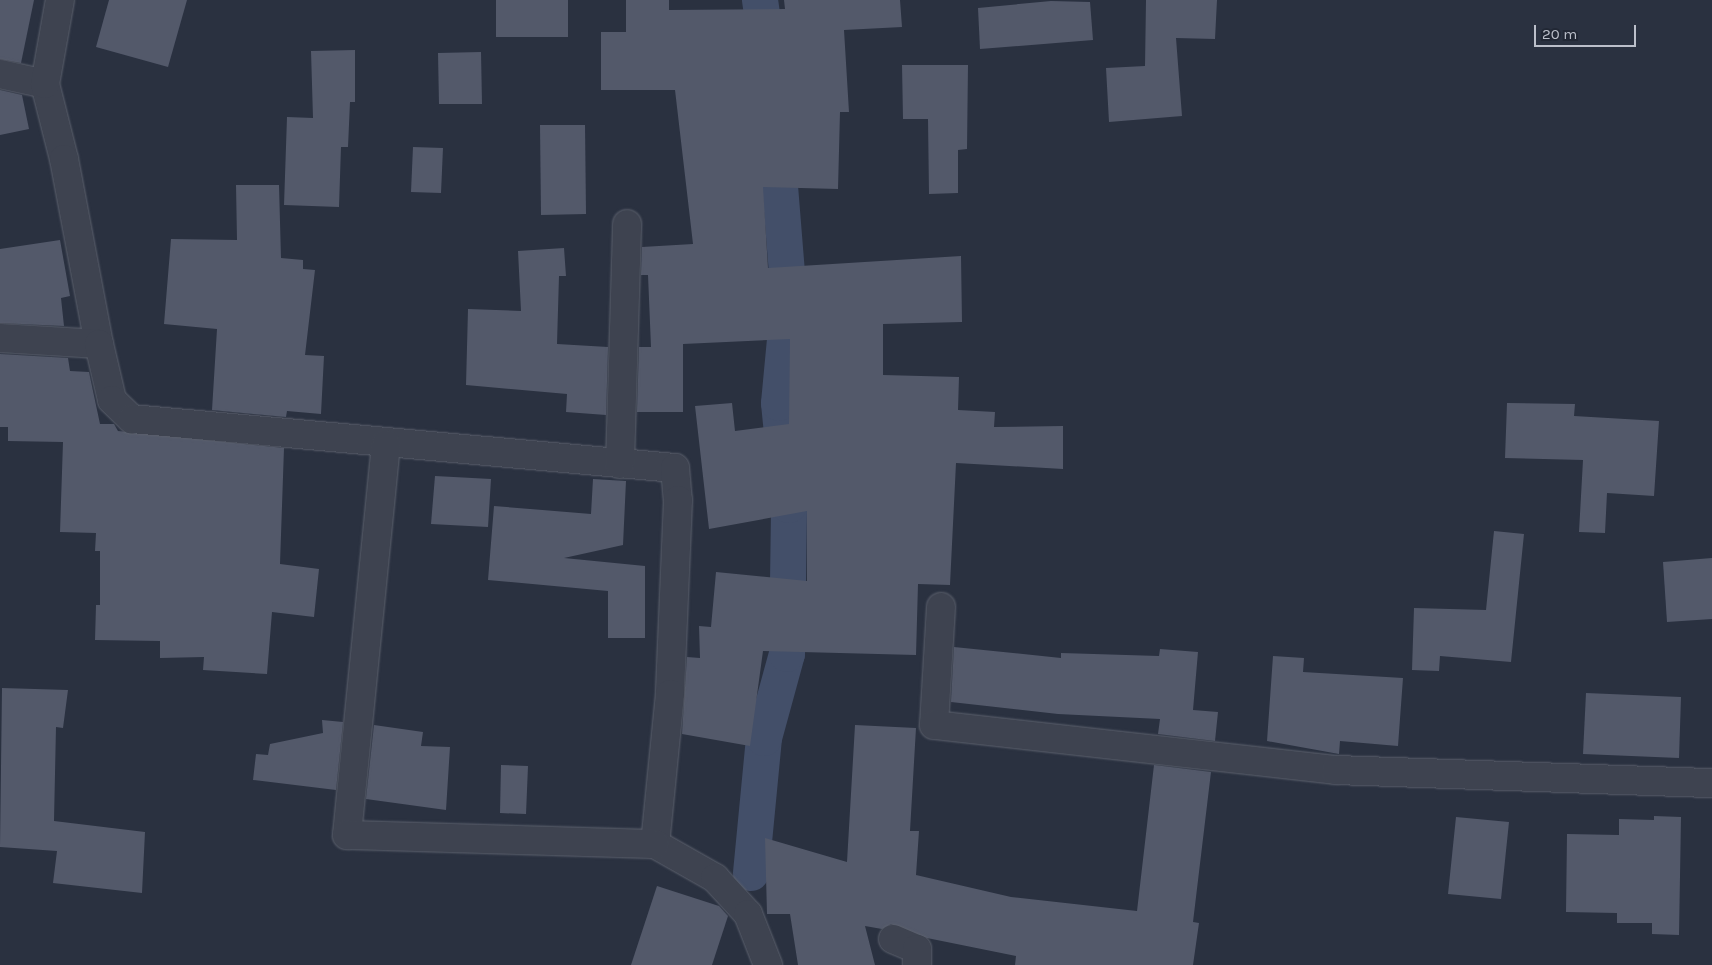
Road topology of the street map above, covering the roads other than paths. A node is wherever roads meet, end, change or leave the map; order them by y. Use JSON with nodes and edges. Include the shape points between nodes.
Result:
{"nodes":[{"id":1,"x":60,"y":0,"type":"edge"},
{"id":2,"x":0,"y":74,"type":"edge"},
{"id":3,"x":45,"y":84,"type":"junction"},
{"id":4,"x":627,"y":224,"type":"dead end"},
{"id":5,"x":0,"y":338,"type":"edge"},
{"id":6,"x":99,"y":344,"type":"junction"},
{"id":7,"x":386,"y":444,"type":"junction"},
{"id":8,"x":620,"y":464,"type":"junction"},
{"id":9,"x":941,"y":607,"type":"dead end"},
{"id":10,"x":1712,"y":783,"type":"edge"},
{"id":11,"x":655,"y":844,"type":"junction"},
{"id":12,"x":893,"y":939,"type":"dead end"},
{"id":13,"x":768,"y":965,"type":"edge"},
{"id":14,"x":917,"y":965,"type":"edge"}],
"edges":[{"from":1,"to":3,"type":"street"},
{"from":2,"to":3,"type":"street"},
{"from":3,"to":6,"type":"street","via":[[64,159]]},
{"from":4,"to":8,"type":"street"},
{"from":5,"to":6,"type":"street"},
{"from":6,"to":7,"type":"street","via":[[112,400],[132,419]]},
{"from":7,"to":8,"type":"street"},
{"from":7,"to":11,"type":"street","via":[[347,835]]},
{"from":8,"to":11,"type":"street","via":[[675,468],[678,500],[670,694]]},
{"from":9,"to":10,"type":"street","via":[[934,725],[1336,770]]},
{"from":11,"to":13,"type":"street","via":[[715,878],[748,914]]},
{"from":12,"to":14,"type":"street","via":[[917,949]]}]}
